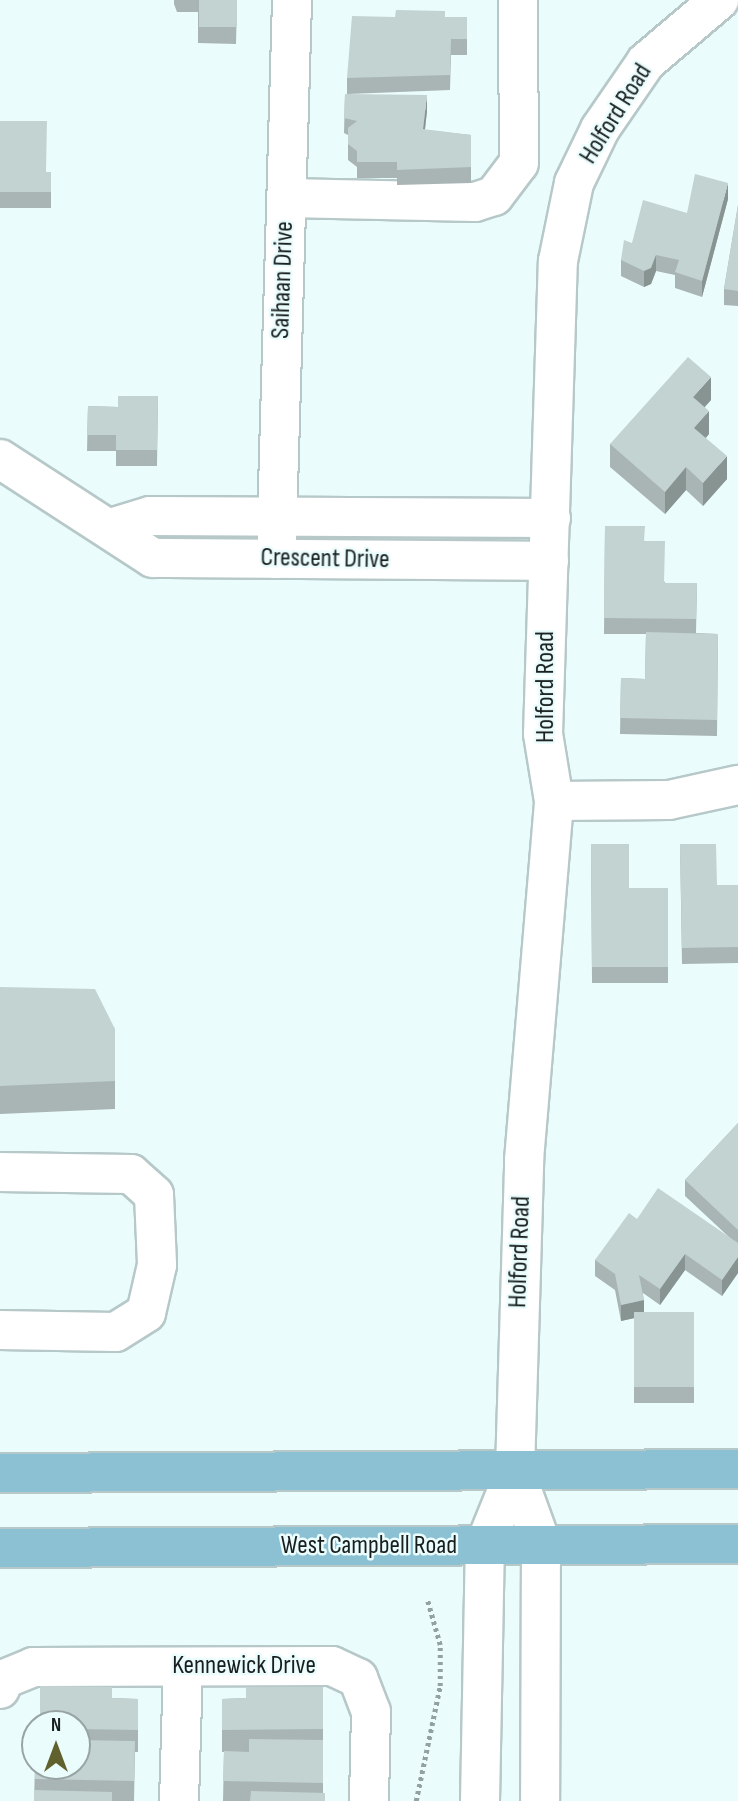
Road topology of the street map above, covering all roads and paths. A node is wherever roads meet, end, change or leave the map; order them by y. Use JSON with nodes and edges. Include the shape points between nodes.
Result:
{"nodes":[{"id":1,"x":292,"y":0,"type":"edge"},
{"id":2,"x":518,"y":0,"type":"edge"},
{"id":3,"x":719,"y":0,"type":"edge"},
{"id":4,"x":286,"y":198,"type":"junction"},
{"id":5,"x":0,"y":459,"type":"edge"},
{"id":6,"x":276,"y":517,"type":"junction"},
{"id":7,"x":551,"y":518,"type":"junction"},
{"id":8,"x":111,"y":528,"type":"junction"},
{"id":9,"x":276,"y":559,"type":"junction"},
{"id":10,"x":549,"y":561,"type":"junction"},
{"id":11,"x":738,"y":786,"type":"edge"},
{"id":12,"x":554,"y":802,"type":"junction"},
{"id":13,"x":0,"y":1172,"type":"edge"},
{"id":14,"x":0,"y":1330,"type":"edge"},
{"id":15,"x":738,"y":1469,"type":"edge"},
{"id":16,"x":515,"y":1471,"type":"junction"},
{"id":17,"x":0,"y":1472,"type":"edge"},
{"id":18,"x":541,"y":1544,"type":"junction"},
{"id":19,"x":738,"y":1544,"type":"edge"},
{"id":20,"x":485,"y":1545,"type":"junction"},
{"id":21,"x":0,"y":1548,"type":"edge"},
{"id":22,"x":427,"y":1599,"type":"dead end"},
{"id":23,"x":183,"y":1667,"type":"junction"},
{"id":24,"x":2,"y":1684,"type":"edge"},
{"id":25,"x":179,"y":1801,"type":"edge"},
{"id":26,"x":369,"y":1801,"type":"edge"},
{"id":27,"x":416,"y":1801,"type":"edge"},
{"id":28,"x":480,"y":1801,"type":"edge"},
{"id":29,"x":540,"y":1801,"type":"edge"}],
"edges":[{"from":1,"to":4,"type":"street","name":"Saihaan Drive"},
{"from":2,"to":4,"type":"street","via":[[519,163],[494,196],[475,202]]},
{"from":3,"to":7,"type":"street","name":"Holford Road","via":[[646,62],[600,129],[574,184],[558,261]]},
{"from":4,"to":6,"type":"street","name":"Saihaan Drive"},
{"from":5,"to":8,"type":"street","name":"Crescent Drive"},
{"from":6,"to":7,"type":"street","name":"Crescent Drive"},
{"from":6,"to":8,"type":"street","name":"Crescent Drive","via":[[150,516]]},
{"from":6,"to":9,"type":"street","name":"Saihaan Drive"},
{"from":7,"to":10,"type":"street","name":"Holford Road"},
{"from":8,"to":9,"type":"street","name":"Crescent Drive","via":[[153,558]]},
{"from":9,"to":10,"type":"street","name":"Crescent Drive"},
{"from":10,"to":12,"type":"street","name":"Holford Road","via":[[543,734]]},
{"from":11,"to":12,"type":"street","via":[[669,800]]},
{"from":12,"to":16,"type":"street","name":"Holford Road","via":[[524,1160]]},
{"from":13,"to":14,"type":"street","via":[[131,1174],[154,1195],[157,1265],[146,1313],[115,1332]]},
{"from":15,"to":16,"type":"main road"},
{"from":16,"to":17,"type":"main road"},
{"from":16,"to":18,"type":"street","name":"Holford Road"},
{"from":16,"to":20,"type":"street","name":"Holford Road"},
{"from":18,"to":19,"type":"main road","name":"West Campbell Road"},
{"from":18,"to":20,"type":"main road","name":"West Campbell Road"},
{"from":18,"to":29,"type":"street","name":"Holford Road"},
{"from":20,"to":21,"type":"main road","name":"West Campbell Road"},
{"from":20,"to":28,"type":"street","name":"Holford Road"},
{"from":22,"to":27,"type":"path","via":[[440,1645],[440,1686]]},
{"from":23,"to":24,"type":"street","name":"Kennewick Drive","via":[[33,1668]]},
{"from":23,"to":25,"type":"street"},
{"from":23,"to":26,"type":"street","name":"Kennewick Drive","via":[[332,1666],[358,1678],[370,1712]]}]}
